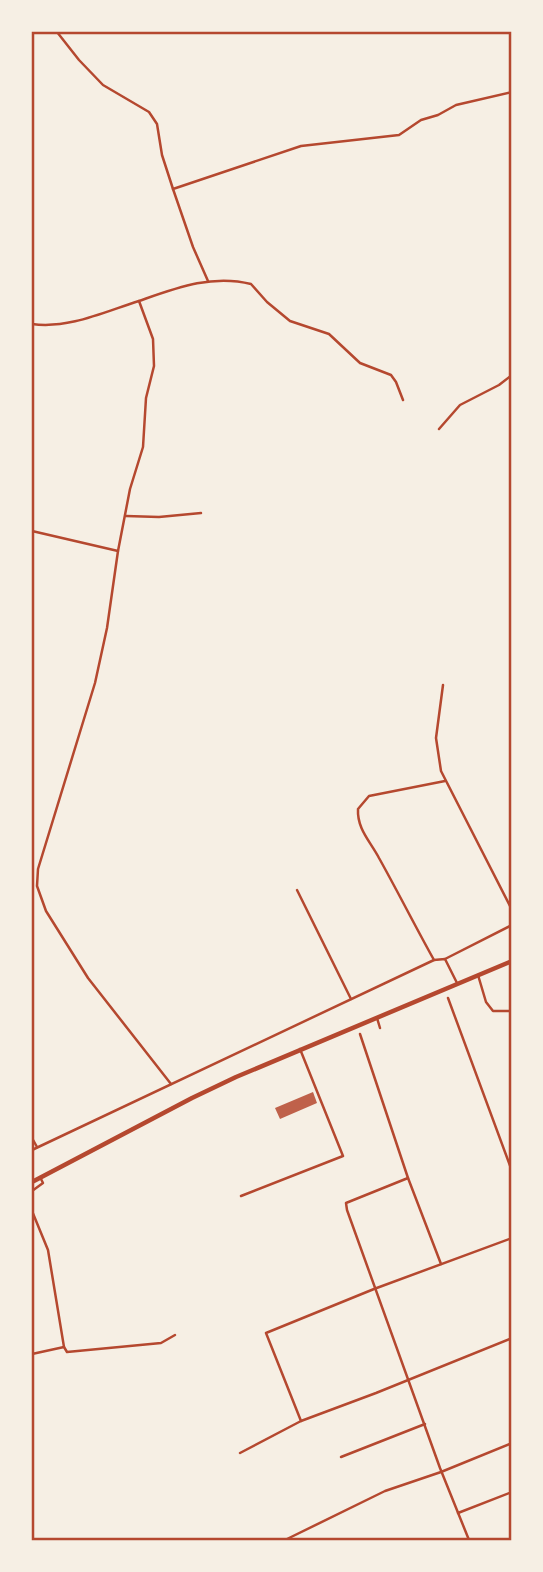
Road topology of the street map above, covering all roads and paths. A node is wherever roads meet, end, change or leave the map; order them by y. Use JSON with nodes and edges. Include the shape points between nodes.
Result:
{"nodes":[{"id":1,"x":57,"y":32,"type":"edge"},
{"id":2,"x":512,"y":92,"type":"edge"},
{"id":3,"x":173,"y":189,"type":"junction"},
{"id":4,"x":208,"y":281,"type":"junction"},
{"id":5,"x":139,"y":301,"type":"junction"},
{"id":6,"x":32,"y":324,"type":"edge"},
{"id":7,"x":512,"y":375,"type":"edge"},
{"id":8,"x":403,"y":400,"type":"dead end"},
{"id":9,"x":439,"y":429,"type":"dead end"},
{"id":10,"x":201,"y":513,"type":"dead end"},
{"id":11,"x":125,"y":516,"type":"junction"},
{"id":12,"x":32,"y":531,"type":"edge"},
{"id":13,"x":118,"y":551,"type":"junction"},
{"id":14,"x":443,"y":685,"type":"dead end"},
{"id":15,"x":445,"y":781,"type":"junction"},
{"id":16,"x":297,"y":890,"type":"dead end"},
{"id":17,"x":512,"y":910,"type":"edge"},
{"id":18,"x":512,"y":925,"type":"edge"},
{"id":19,"x":445,"y":959,"type":"junction"},
{"id":20,"x":434,"y":960,"type":"junction"},
{"id":21,"x":512,"y":961,"type":"edge"},
{"id":22,"x":478,"y":975,"type":"junction"},
{"id":23,"x":458,"y":985,"type":"junction"},
{"id":24,"x":448,"y":998,"type":"dead end"},
{"id":25,"x":351,"y":999,"type":"junction"},
{"id":26,"x":512,"y":1011,"type":"edge"},
{"id":27,"x":376,"y":1018,"type":"junction"},
{"id":28,"x":380,"y":1028,"type":"dead end"},
{"id":29,"x":360,"y":1034,"type":"dead end"},
{"id":30,"x":300,"y":1049,"type":"junction"},
{"id":31,"x":171,"y":1084,"type":"junction"},
{"id":32,"x":32,"y":1138,"type":"edge"},
{"id":33,"x":37,"y":1147,"type":"junction"},
{"id":34,"x":32,"y":1150,"type":"edge"},
{"id":35,"x":512,"y":1171,"type":"edge"},
{"id":36,"x":40,"y":1177,"type":"junction"},
{"id":37,"x":408,"y":1178,"type":"junction"},
{"id":38,"x":32,"y":1182,"type":"edge"},
{"id":39,"x":32,"y":1191,"type":"edge"},
{"id":40,"x":241,"y":1196,"type":"dead end"},
{"id":41,"x":32,"y":1211,"type":"edge"},
{"id":42,"x":512,"y":1238,"type":"edge"},
{"id":43,"x":440,"y":1264,"type":"junction"},
{"id":44,"x":374,"y":1289,"type":"junction"},
{"id":45,"x":175,"y":1335,"type":"dead end"},
{"id":46,"x":512,"y":1338,"type":"edge"},
{"id":47,"x":64,"y":1347,"type":"junction"},
{"id":48,"x":32,"y":1354,"type":"edge"},
{"id":49,"x":408,"y":1380,"type":"junction"},
{"id":50,"x":300,"y":1421,"type":"junction"},
{"id":51,"x":425,"y":1424,"type":"junction"},
{"id":52,"x":512,"y":1443,"type":"edge"},
{"id":53,"x":240,"y":1453,"type":"dead end"},
{"id":54,"x":341,"y":1457,"type":"dead end"},
{"id":55,"x":441,"y":1472,"type":"junction"},
{"id":56,"x":512,"y":1492,"type":"edge"},
{"id":57,"x":457,"y":1513,"type":"junction"},
{"id":58,"x":285,"y":1541,"type":"edge"},
{"id":59,"x":468,"y":1541,"type":"edge"}],
"edges":[{"from":1,"to":3,"type":"street","via":[[103,85],[154,117]]},
{"from":2,"to":3,"type":"street","via":[[456,105],[399,135],[301,146]]},
{"from":3,"to":4,"type":"street"},
{"from":4,"to":5,"type":"street"},
{"from":4,"to":8,"type":"street","via":[[251,284],[290,321],[329,334],[360,363],[391,375]]},
{"from":5,"to":6,"type":"street","via":[[68,324]]},
{"from":5,"to":11,"type":"street","via":[[153,339],[154,366],[146,398],[143,447]]},
{"from":7,"to":9,"type":"street","via":[[460,405]]},
{"from":10,"to":11,"type":"street"},
{"from":11,"to":13,"type":"street"},
{"from":12,"to":13,"type":"street"},
{"from":13,"to":31,"type":"street","via":[[95,683],[38,869],[37,886],[46,911],[88,978]]},
{"from":14,"to":15,"type":"street","via":[[436,738]]},
{"from":15,"to":17,"type":"street"},
{"from":15,"to":20,"type":"street","via":[[369,796],[358,809],[357,819]]},
{"from":16,"to":25,"type":"street"},
{"from":18,"to":19,"type":"street"},
{"from":19,"to":20,"type":"street"},
{"from":19,"to":23,"type":"street"},
{"from":20,"to":25,"type":"street"},
{"from":21,"to":22,"type":"highway"},
{"from":22,"to":23,"type":"highway"},
{"from":22,"to":26,"type":"street","via":[[493,1010]]},
{"from":23,"to":27,"type":"highway"},
{"from":24,"to":35,"type":"street"},
{"from":25,"to":31,"type":"street"},
{"from":27,"to":28,"type":"street"},
{"from":27,"to":30,"type":"highway"},
{"from":29,"to":37,"type":"street"},
{"from":30,"to":36,"type":"highway","via":[[192,1098]]},
{"from":30,"to":40,"type":"street","via":[[343,1156]]},
{"from":31,"to":33,"type":"street"},
{"from":32,"to":33,"type":"street"},
{"from":33,"to":34,"type":"street"},
{"from":36,"to":38,"type":"highway"},
{"from":36,"to":39,"type":"street","via":[[43,1183]]},
{"from":37,"to":43,"type":"street"},
{"from":37,"to":44,"type":"street","via":[[346,1203]]},
{"from":41,"to":47,"type":"street","via":[[48,1250]]},
{"from":42,"to":43,"type":"street"},
{"from":43,"to":44,"type":"street"},
{"from":44,"to":49,"type":"street"},
{"from":44,"to":50,"type":"street","via":[[266,1333]]},
{"from":45,"to":47,"type":"street","via":[[151,1345],[68,1352]]},
{"from":46,"to":49,"type":"street"},
{"from":47,"to":48,"type":"street"},
{"from":49,"to":50,"type":"street"},
{"from":49,"to":51,"type":"street"},
{"from":50,"to":53,"type":"street"},
{"from":51,"to":54,"type":"street"},
{"from":51,"to":55,"type":"street"},
{"from":52,"to":55,"type":"street"},
{"from":55,"to":57,"type":"street"},
{"from":55,"to":58,"type":"street","via":[[385,1491]]},
{"from":56,"to":57,"type":"street"},
{"from":57,"to":59,"type":"street"}]}
